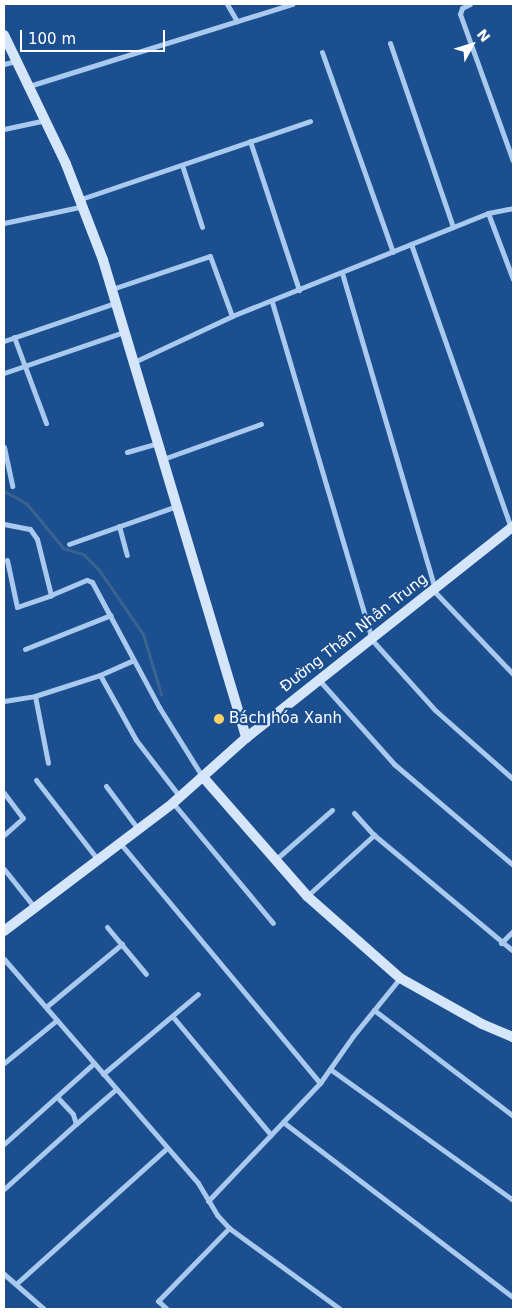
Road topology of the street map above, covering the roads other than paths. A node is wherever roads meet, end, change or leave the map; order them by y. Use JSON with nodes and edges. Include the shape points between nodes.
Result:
{"nodes":[{"id":1,"x":227,"y":4,"type":"edge"},
{"id":2,"x":289,"y":4,"type":"edge"},
{"id":3,"x":470,"y":4,"type":"edge"},
{"id":4,"x":237,"y":21,"type":"junction"},
{"id":5,"x":4,"y":35,"type":"edge"},
{"id":6,"x":390,"y":43,"type":"dead end"},
{"id":7,"x":322,"y":52,"type":"dead end"},
{"id":8,"x":17,"y":61,"type":"junction"},
{"id":9,"x":4,"y":64,"type":"edge"},
{"id":10,"x":29,"y":86,"type":"junction"},
{"id":11,"x":46,"y":120,"type":"junction"},
{"id":12,"x":310,"y":121,"type":"dead end"},
{"id":13,"x":4,"y":129,"type":"edge"},
{"id":14,"x":250,"y":141,"type":"junction"},
{"id":15,"x":513,"y":161,"type":"edge"},
{"id":16,"x":182,"y":165,"type":"junction"},
{"id":17,"x":82,"y":202,"type":"junction"},
{"id":18,"x":513,"y":208,"type":"edge"},
{"id":19,"x":488,"y":213,"type":"junction"},
{"id":20,"x":4,"y":223,"type":"edge"},
{"id":21,"x":202,"y":227,"type":"dead end"},
{"id":22,"x":453,"y":227,"type":"junction"},
{"id":23,"x":412,"y":244,"type":"junction"},
{"id":24,"x":393,"y":252,"type":"junction"},
{"id":25,"x":342,"y":273,"type":"junction"},
{"id":26,"x":513,"y":279,"type":"edge"},
{"id":27,"x":112,"y":290,"type":"junction"},
{"id":28,"x":299,"y":290,"type":"junction"},
{"id":29,"x":116,"y":302,"type":"junction"},
{"id":30,"x":272,"y":302,"type":"junction"},
{"id":31,"x":232,"y":316,"type":"junction"},
{"id":32,"x":124,"y":332,"type":"junction"},
{"id":33,"x":14,"y":337,"type":"junction"},
{"id":34,"x":4,"y":341,"type":"edge"},
{"id":35,"x":134,"y":362,"type":"junction"},
{"id":36,"x":24,"y":367,"type":"junction"},
{"id":37,"x":4,"y":373,"type":"edge"},
{"id":38,"x":46,"y":423,"type":"dead end"},
{"id":39,"x":262,"y":424,"type":"dead end"},
{"id":40,"x":158,"y":443,"type":"junction"},
{"id":41,"x":4,"y":447,"type":"edge"},
{"id":42,"x":127,"y":452,"type":"dead end"},
{"id":43,"x":163,"y":459,"type":"junction"},
{"id":44,"x":12,"y":486,"type":"dead end"},
{"id":45,"x":177,"y":506,"type":"junction"},
{"id":46,"x":4,"y":524,"type":"edge"},
{"id":47,"x":119,"y":526,"type":"junction"},
{"id":48,"x":512,"y":527,"type":"edge"},
{"id":49,"x":69,"y":544,"type":"dead end"},
{"id":50,"x":127,"y":555,"type":"dead end"},
{"id":51,"x":7,"y":560,"type":"dead end"},
{"id":52,"x":434,"y":589,"type":"junction"},
{"id":53,"x":51,"y":596,"type":"junction"},
{"id":54,"x":111,"y":615,"type":"junction"},
{"id":55,"x":372,"y":640,"type":"junction"},
{"id":56,"x":25,"y":649,"type":"dead end"},
{"id":57,"x":133,"y":660,"type":"junction"},
{"id":58,"x":513,"y":674,"type":"edge"},
{"id":59,"x":100,"y":675,"type":"junction"},
{"id":60,"x":319,"y":680,"type":"junction"},
{"id":61,"x":36,"y":696,"type":"junction"},
{"id":62,"x":4,"y":701,"type":"edge"},
{"id":63,"x":246,"y":738,"type":"junction"},
{"id":64,"x":48,"y":763,"type":"dead end"},
{"id":65,"x":203,"y":777,"type":"junction"},
{"id":66,"x":513,"y":779,"type":"edge"},
{"id":67,"x":36,"y":780,"type":"dead end"},
{"id":68,"x":106,"y":786,"type":"dead end"},
{"id":69,"x":4,"y":793,"type":"edge"},
{"id":70,"x":176,"y":800,"type":"junction"},
{"id":71,"x":332,"y":810,"type":"dead end"},
{"id":72,"x":354,"y":813,"type":"dead end"},
{"id":73,"x":138,"y":829,"type":"junction"},
{"id":74,"x":4,"y":834,"type":"edge"},
{"id":75,"x":374,"y":834,"type":"junction"},
{"id":76,"x":120,"y":843,"type":"junction"},
{"id":77,"x":98,"y":860,"type":"junction"},
{"id":78,"x":275,"y":860,"type":"junction"},
{"id":79,"x":513,"y":865,"type":"edge"},
{"id":80,"x":4,"y":868,"type":"edge"},
{"id":81,"x":307,"y":896,"type":"junction"},
{"id":82,"x":35,"y":908,"type":"junction"},
{"id":83,"x":273,"y":923,"type":"dead end"},
{"id":84,"x":107,"y":927,"type":"dead end"},
{"id":85,"x":4,"y":931,"type":"edge"},
{"id":86,"x":513,"y":931,"type":"edge"},
{"id":87,"x":501,"y":943,"type":"junction"},
{"id":88,"x":122,"y":944,"type":"junction"},
{"id":89,"x":513,"y":951,"type":"edge"},
{"id":90,"x":4,"y":959,"type":"edge"},
{"id":91,"x":146,"y":974,"type":"dead end"},
{"id":92,"x":400,"y":978,"type":"junction"},
{"id":93,"x":198,"y":994,"type":"dead end"},
{"id":94,"x":46,"y":1007,"type":"junction"},
{"id":95,"x":374,"y":1010,"type":"junction"},
{"id":96,"x":173,"y":1017,"type":"junction"},
{"id":97,"x":57,"y":1020,"type":"junction"},
{"id":98,"x":513,"y":1037,"type":"edge"},
{"id":99,"x":4,"y":1063,"type":"edge"},
{"id":100,"x":94,"y":1063,"type":"junction"},
{"id":101,"x":330,"y":1069,"type":"junction"},
{"id":102,"x":103,"y":1074,"type":"junction"},
{"id":103,"x":320,"y":1083,"type":"junction"},
{"id":104,"x":116,"y":1089,"type":"junction"},
{"id":105,"x":56,"y":1097,"type":"junction"},
{"id":106,"x":513,"y":1116,"type":"edge"},
{"id":107,"x":283,"y":1122,"type":"junction"},
{"id":108,"x":76,"y":1124,"type":"junction"},
{"id":109,"x":271,"y":1135,"type":"junction"},
{"id":110,"x":4,"y":1144,"type":"edge"},
{"id":111,"x":167,"y":1148,"type":"junction"},
{"id":112,"x":4,"y":1189,"type":"edge"},
{"id":113,"x":513,"y":1200,"type":"edge"},
{"id":114,"x":208,"y":1201,"type":"junction"},
{"id":115,"x":229,"y":1228,"type":"junction"},
{"id":116,"x":4,"y":1274,"type":"edge"},
{"id":117,"x":16,"y":1284,"type":"junction"},
{"id":118,"x":513,"y":1297,"type":"edge"},
{"id":119,"x":40,"y":1308,"type":"edge"},
{"id":120,"x":167,"y":1309,"type":"edge"},
{"id":121,"x":340,"y":1309,"type":"edge"}],
"edges":[{"from":1,"to":4,"type":"street"},
{"from":2,"to":4,"type":"street"},
{"from":3,"to":15,"type":"street","via":[[462,8],[460,14]]},
{"from":4,"to":10,"type":"street"},
{"from":5,"to":8,"type":"street"},
{"from":6,"to":22,"type":"street"},
{"from":7,"to":24,"type":"street"},
{"from":8,"to":9,"type":"street"},
{"from":8,"to":10,"type":"street"},
{"from":10,"to":11,"type":"street"},
{"from":11,"to":13,"type":"street"},
{"from":11,"to":17,"type":"street"},
{"from":12,"to":14,"type":"street"},
{"from":14,"to":16,"type":"street"},
{"from":14,"to":28,"type":"street"},
{"from":16,"to":17,"type":"street"},
{"from":16,"to":21,"type":"street"},
{"from":17,"to":20,"type":"street"},
{"from":17,"to":27,"type":"street"},
{"from":18,"to":19,"type":"street"},
{"from":19,"to":22,"type":"street"},
{"from":19,"to":26,"type":"street"},
{"from":22,"to":23,"type":"street"},
{"from":23,"to":24,"type":"street"},
{"from":23,"to":48,"type":"street"},
{"from":24,"to":25,"type":"street"},
{"from":25,"to":28,"type":"street"},
{"from":25,"to":52,"type":"street"},
{"from":27,"to":29,"type":"street"},
{"from":27,"to":31,"type":"street","via":[[210,256]]},
{"from":28,"to":30,"type":"street"},
{"from":29,"to":32,"type":"street"},
{"from":29,"to":33,"type":"street"},
{"from":30,"to":31,"type":"street"},
{"from":30,"to":55,"type":"street"},
{"from":31,"to":35,"type":"street"},
{"from":32,"to":35,"type":"street"},
{"from":32,"to":36,"type":"street"},
{"from":33,"to":34,"type":"street"},
{"from":33,"to":36,"type":"street"},
{"from":35,"to":40,"type":"street"},
{"from":36,"to":37,"type":"street"},
{"from":36,"to":38,"type":"street"},
{"from":39,"to":43,"type":"street"},
{"from":40,"to":42,"type":"street"},
{"from":40,"to":43,"type":"street"},
{"from":41,"to":44,"type":"street"},
{"from":43,"to":45,"type":"street"},
{"from":45,"to":47,"type":"street"},
{"from":45,"to":63,"type":"street"},
{"from":46,"to":53,"type":"street","via":[[30,529],[36,539]]},
{"from":47,"to":49,"type":"street"},
{"from":47,"to":50,"type":"street"},
{"from":48,"to":52,"type":"street","name":"Đường Thân Nhân Trung"},
{"from":51,"to":53,"type":"street","via":[[18,607]]},
{"from":52,"to":55,"type":"street","name":"Đường Thân Nhân Trung"},
{"from":52,"to":58,"type":"street"},
{"from":53,"to":54,"type":"street","via":[[90,580]]},
{"from":54,"to":56,"type":"street"},
{"from":54,"to":57,"type":"street"},
{"from":55,"to":60,"type":"street","name":"Đường Thân Nhân Trung"},
{"from":55,"to":66,"type":"street","via":[[435,710]]},
{"from":57,"to":59,"type":"street"},
{"from":57,"to":65,"type":"street"},
{"from":59,"to":61,"type":"street"},
{"from":59,"to":70,"type":"street","via":[[136,740]]},
{"from":60,"to":63,"type":"street","name":"Đường Thân Nhân Trung"},
{"from":60,"to":79,"type":"street","via":[[394,764]]},
{"from":61,"to":62,"type":"street"},
{"from":61,"to":64,"type":"street"},
{"from":63,"to":65,"type":"street","name":"Đường Thân Nhân Trung"},
{"from":65,"to":70,"type":"street","name":"Đường Thân Nhân Trung"},
{"from":65,"to":78,"type":"street"},
{"from":67,"to":77,"type":"street"},
{"from":68,"to":73,"type":"street"},
{"from":69,"to":74,"type":"street","via":[[23,818]]},
{"from":70,"to":73,"type":"street","name":"Đường Thân Nhân Trung"},
{"from":70,"to":83,"type":"street"},
{"from":71,"to":78,"type":"street"},
{"from":72,"to":75,"type":"street"},
{"from":73,"to":76,"type":"street","name":"Đường Thân Nhân Trung"},
{"from":75,"to":81,"type":"street"},
{"from":75,"to":87,"type":"street"},
{"from":76,"to":77,"type":"street","name":"Đường Thân Nhân Trung"},
{"from":76,"to":103,"type":"street"},
{"from":77,"to":82,"type":"street","name":"Đường Thân Nhân Trung"},
{"from":78,"to":81,"type":"street"},
{"from":80,"to":82,"type":"street"},
{"from":81,"to":92,"type":"street"},
{"from":82,"to":85,"type":"street","name":"Đường Thân Nhân Trung"},
{"from":84,"to":88,"type":"street"},
{"from":86,"to":87,"type":"street"},
{"from":87,"to":89,"type":"street"},
{"from":88,"to":91,"type":"street"},
{"from":88,"to":94,"type":"street"},
{"from":90,"to":94,"type":"street"},
{"from":92,"to":95,"type":"street"},
{"from":92,"to":98,"type":"street","via":[[482,1024]]},
{"from":93,"to":96,"type":"street"},
{"from":94,"to":97,"type":"street"},
{"from":95,"to":101,"type":"street"},
{"from":95,"to":106,"type":"street"},
{"from":96,"to":102,"type":"street"},
{"from":96,"to":109,"type":"street"},
{"from":97,"to":99,"type":"street"},
{"from":97,"to":100,"type":"street"},
{"from":100,"to":102,"type":"street"},
{"from":100,"to":105,"type":"street"},
{"from":101,"to":103,"type":"street"},
{"from":101,"to":113,"type":"street"},
{"from":102,"to":104,"type":"street"},
{"from":103,"to":107,"type":"street"},
{"from":104,"to":108,"type":"street"},
{"from":104,"to":111,"type":"street"},
{"from":105,"to":108,"type":"street","via":[[72,1114]]},
{"from":105,"to":110,"type":"street"},
{"from":107,"to":109,"type":"street"},
{"from":107,"to":118,"type":"street"},
{"from":108,"to":112,"type":"street"},
{"from":109,"to":114,"type":"street"},
{"from":111,"to":114,"type":"street","via":[[198,1183]]},
{"from":111,"to":117,"type":"street"},
{"from":114,"to":115,"type":"street"},
{"from":115,"to":120,"type":"street","via":[[158,1301]]},
{"from":115,"to":121,"type":"street"},
{"from":116,"to":117,"type":"street"},
{"from":117,"to":119,"type":"street"}]}
